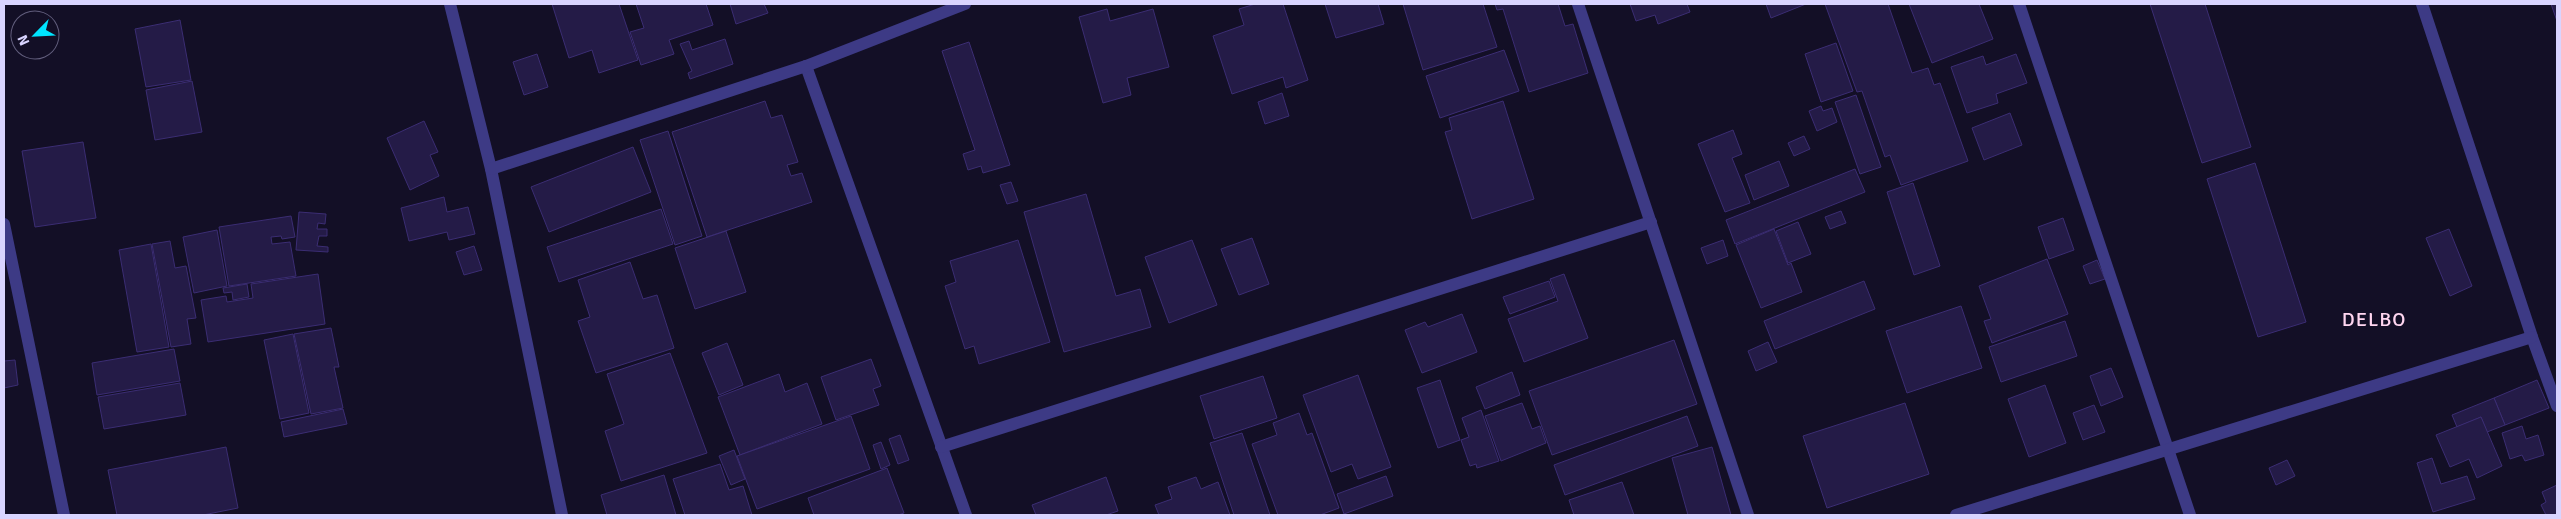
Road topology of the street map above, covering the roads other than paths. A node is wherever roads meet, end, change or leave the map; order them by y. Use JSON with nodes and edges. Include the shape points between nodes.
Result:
{"nodes":[{"id":1,"x":450,"y":4,"type":"edge"},
{"id":2,"x":965,"y":4,"type":"edge"},
{"id":3,"x":1578,"y":4,"type":"edge"},
{"id":4,"x":2019,"y":4,"type":"edge"},
{"id":5,"x":2422,"y":4,"type":"edge"},
{"id":6,"x":806,"y":66,"type":"junction"},
{"id":7,"x":491,"y":169,"type":"junction"},
{"id":8,"x":1651,"y":222,"type":"junction"},
{"id":9,"x":4,"y":224,"type":"edge"},
{"id":10,"x":2532,"y":337,"type":"junction"},
{"id":11,"x":2557,"y":406,"type":"edge"},
{"id":12,"x":941,"y":447,"type":"junction"},
{"id":13,"x":2167,"y":449,"type":"junction"},
{"id":14,"x":64,"y":515,"type":"edge"},
{"id":15,"x":562,"y":515,"type":"edge"},
{"id":16,"x":966,"y":515,"type":"edge"},
{"id":17,"x":1748,"y":515,"type":"edge"},
{"id":18,"x":1956,"y":515,"type":"edge"},
{"id":19,"x":2190,"y":515,"type":"edge"}],
"edges":[{"from":1,"to":7,"type":"street"},
{"from":2,"to":6,"type":"street"},
{"from":3,"to":8,"type":"street"},
{"from":4,"to":13,"type":"street"},
{"from":5,"to":10,"type":"street"},
{"from":6,"to":7,"type":"street"},
{"from":6,"to":12,"type":"street"},
{"from":7,"to":15,"type":"street"},
{"from":8,"to":12,"type":"street"},
{"from":8,"to":17,"type":"street"},
{"from":9,"to":14,"type":"street"},
{"from":10,"to":11,"type":"street"},
{"from":10,"to":13,"type":"street"},
{"from":12,"to":16,"type":"street"},
{"from":13,"to":18,"type":"street"},
{"from":13,"to":19,"type":"street"}]}
